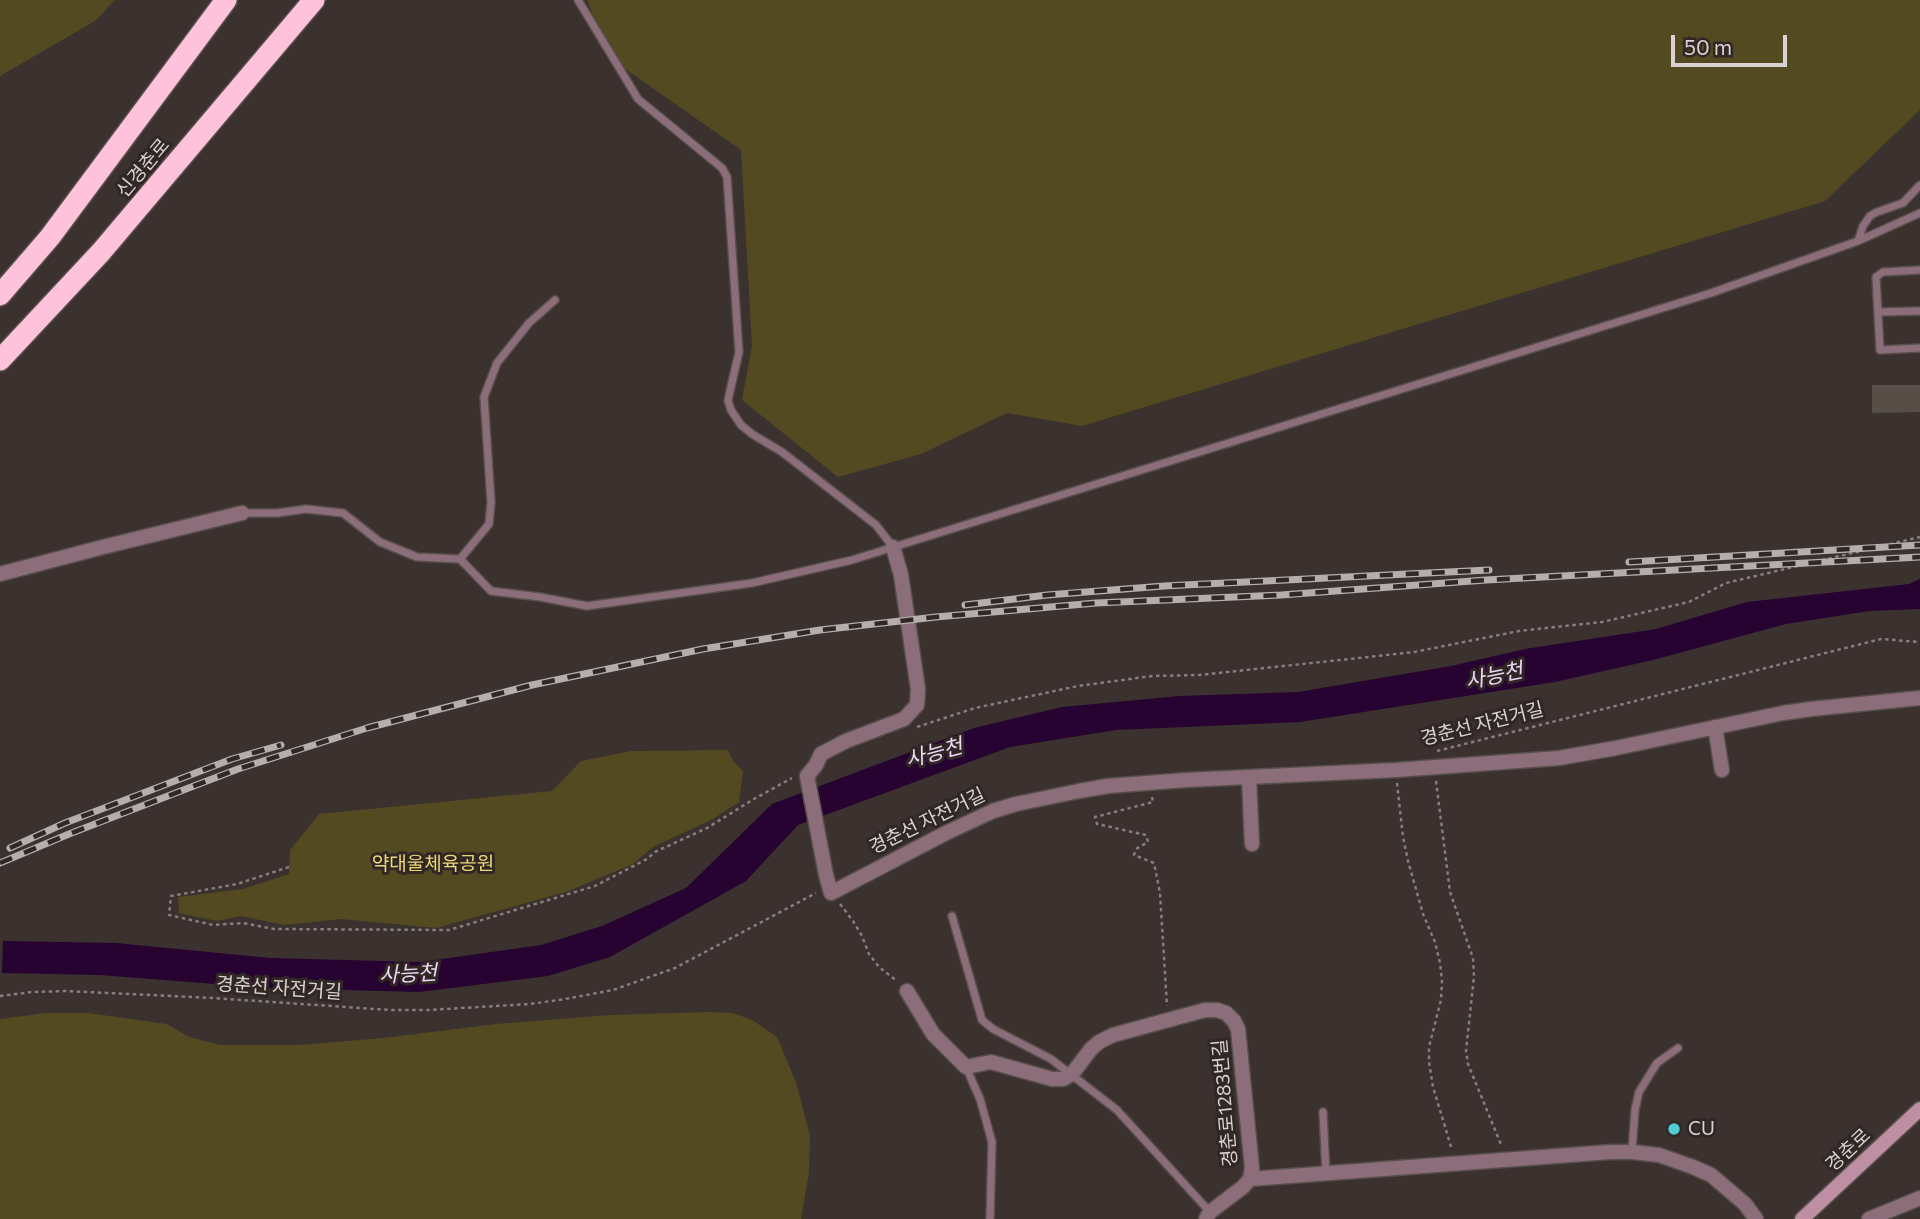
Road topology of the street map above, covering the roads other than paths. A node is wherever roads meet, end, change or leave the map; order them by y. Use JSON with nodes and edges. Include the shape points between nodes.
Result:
{"nodes":[{"id":1,"x":226,"y":0,"type":"edge"},
{"id":2,"x":314,"y":0,"type":"edge"},
{"id":3,"x":578,"y":0,"type":"edge"},
{"id":4,"x":1920,"y":185,"type":"edge"},
{"id":5,"x":1920,"y":214,"type":"edge"},
{"id":6,"x":1858,"y":241,"type":"junction"},
{"id":7,"x":1920,"y":270,"type":"edge"},
{"id":8,"x":0,"y":295,"type":"edge"},
{"id":9,"x":555,"y":300,"type":"dead end"},
{"id":10,"x":1920,"y":310,"type":"edge"},
{"id":11,"x":1879,"y":312,"type":"junction"},
{"id":12,"x":1920,"y":348,"type":"edge"},
{"id":13,"x":0,"y":359,"type":"edge"},
{"id":14,"x":242,"y":513,"type":"joint"},
{"id":15,"x":892,"y":547,"type":"junction"},
{"id":16,"x":460,"y":559,"type":"junction"},
{"id":17,"x":0,"y":574,"type":"edge"},
{"id":18,"x":1920,"y":698,"type":"edge"},
{"id":19,"x":1714,"y":727,"type":"junction"},
{"id":20,"x":1722,"y":770,"type":"dead end"},
{"id":21,"x":1250,"y":778,"type":"junction"},
{"id":22,"x":1252,"y":844,"type":"dead end"},
{"id":23,"x":952,"y":916,"type":"dead end"},
{"id":24,"x":907,"y":991,"type":"road end"},
{"id":25,"x":1678,"y":1048,"type":"dead end"},
{"id":26,"x":966,"y":1068,"type":"junction"},
{"id":27,"x":1072,"y":1074,"type":"junction"},
{"id":28,"x":1920,"y":1109,"type":"edge"},
{"id":29,"x":1323,"y":1112,"type":"dead end"},
{"id":30,"x":1632,"y":1152,"type":"junction"},
{"id":31,"x":1326,"y":1173,"type":"junction"},
{"id":32,"x":1250,"y":1179,"type":"junction"},
{"id":33,"x":1920,"y":1198,"type":"edge"},
{"id":34,"x":1208,"y":1216,"type":"edge"},
{"id":35,"x":990,"y":1219,"type":"edge"},
{"id":36,"x":1756,"y":1219,"type":"edge"},
{"id":37,"x":1802,"y":1219,"type":"edge"},
{"id":38,"x":1869,"y":1219,"type":"edge"}],
"edges":[{"from":1,"to":8,"type":"highway","name":"신경춘로","via":[[50,237]]},
{"from":2,"to":13,"type":"highway","name":"신경춘로","via":[[101,252]]},
{"from":3,"to":15,"type":"lane","via":[[638,99],[727,177],[738,352],[731,410],[752,434],[876,525]]},
{"from":4,"to":6,"type":"lane","via":[[1903,203],[1870,216]]},
{"from":5,"to":6,"type":"lane"},
{"from":6,"to":15,"type":"lane","via":[[1711,293]]},
{"from":7,"to":11,"type":"lane","via":[[1883,272],[1876,277]]},
{"from":9,"to":16,"type":"lane","via":[[529,323],[497,363],[484,397],[489,524]]},
{"from":10,"to":11,"type":"lane"},
{"from":11,"to":12,"type":"lane","via":[[1880,350]]},
{"from":14,"to":16,"type":"lane","via":[[306,509],[343,513],[380,542],[417,557]]},
{"from":14,"to":17,"type":"street"},
{"from":15,"to":16,"type":"lane","via":[[752,583],[587,606],[491,591]]},
{"from":15,"to":21,"type":"street","via":[[901,575],[917,705],[904,719],[821,754],[812,771],[829,885],[1016,804],[1151,783]]},
{"from":18,"to":19,"type":"street","via":[[1811,709]]},
{"from":19,"to":20,"type":"street"},
{"from":19,"to":21,"type":"street","via":[[1559,758],[1431,760],[1396,770]]},
{"from":21,"to":22,"type":"street"},
{"from":23,"to":27,"type":"lane","via":[[982,1020]]},
{"from":24,"to":26,"type":"street","via":[[933,1034]]},
{"from":25,"to":30,"type":"lane","via":[[1657,1063],[1639,1092]]},
{"from":26,"to":27,"type":"street","via":[[991,1062],[1052,1079]]},
{"from":26,"to":35,"type":"lane","via":[[992,1142]]},
{"from":27,"to":32,"type":"street","name":"경춘로1283번길","via":[[1099,1042],[1113,1035],[1205,1010],[1226,1013],[1238,1029]]},
{"from":27,"to":34,"type":"lane","via":[[1116,1110]]},
{"from":28,"to":37,"type":"street","name":"경춘로"},
{"from":29,"to":31,"type":"lane"},
{"from":30,"to":31,"type":"street"},
{"from":30,"to":36,"type":"street","via":[[1659,1155],[1711,1175]]},
{"from":31,"to":32,"type":"street"},
{"from":32,"to":34,"type":"street","name":"경춘로1283번길"},
{"from":33,"to":38,"type":"street"}]}
